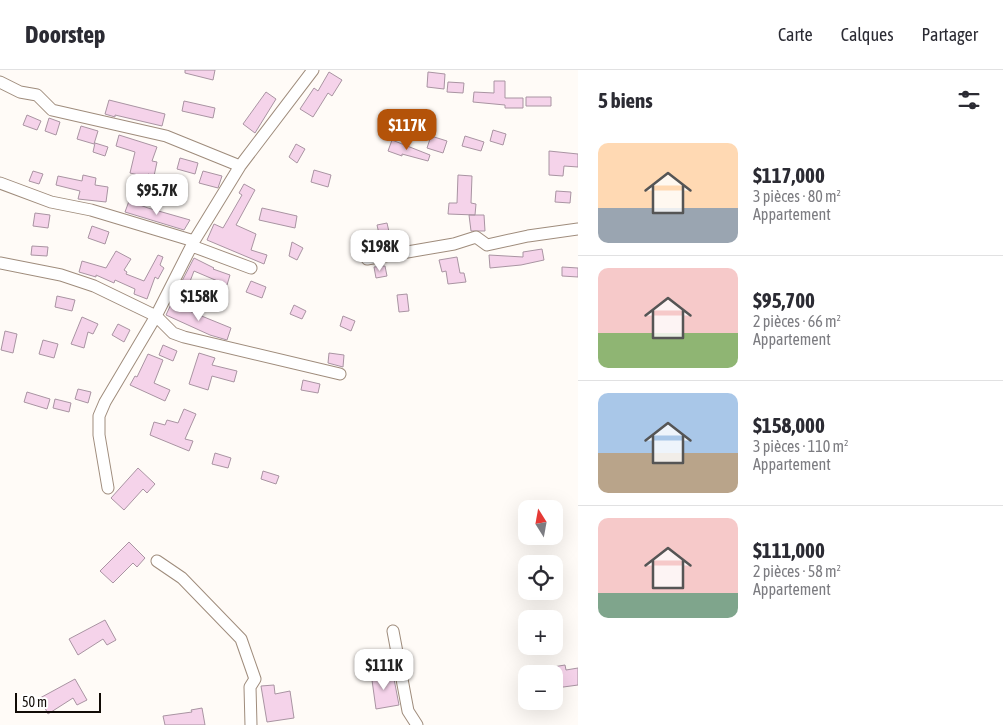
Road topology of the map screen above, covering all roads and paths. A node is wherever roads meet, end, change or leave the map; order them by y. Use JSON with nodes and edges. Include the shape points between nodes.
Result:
{"nodes":[{"id":1,"x":313,"y":70,"type":"edge"},
{"id":2,"x":0,"y":82,"type":"edge"},
{"id":3,"x":240,"y":166,"type":"junction"},
{"id":4,"x":0,"y":183,"type":"edge"},
{"id":5,"x":578,"y":229,"type":"edge"},
{"id":6,"x":193,"y":243,"type":"junction"},
{"id":7,"x":367,"y":259,"type":"dead end"},
{"id":8,"x":0,"y":263,"type":"edge"},
{"id":9,"x":251,"y":268,"type":"dead end"},
{"id":10,"x":156,"y":316,"type":"junction"},
{"id":11,"x":340,"y":374,"type":"dead end"},
{"id":12,"x":108,"y":488,"type":"dead end"},
{"id":13,"x":157,"y":561,"type":"dead end"},
{"id":14,"x":393,"y":631,"type":"dead end"},
{"id":15,"x":251,"y":725,"type":"edge"},
{"id":16,"x":417,"y":725,"type":"edge"}],
"edges":[{"from":1,"to":3,"type":"street"},
{"from":2,"to":3,"type":"street","via":[[20,92],[37,95],[52,110],[166,136]]},
{"from":3,"to":6,"type":"street"},
{"from":4,"to":6,"type":"street","via":[[51,202],[92,210]]},
{"from":5,"to":7,"type":"street","via":[[487,245],[476,237],[454,244]]},
{"from":6,"to":9,"type":"street"},
{"from":6,"to":10,"type":"street"},
{"from":8,"to":10,"type":"street","via":[[61,275],[94,286]]},
{"from":10,"to":11,"type":"street","via":[[173,333],[184,337]]},
{"from":10,"to":12,"type":"street","via":[[99,416]]},
{"from":13,"to":15,"type":"street","via":[[182,578],[241,639],[254,679],[250,687]]},
{"from":14,"to":16,"type":"street","via":[[408,710]]}]}
